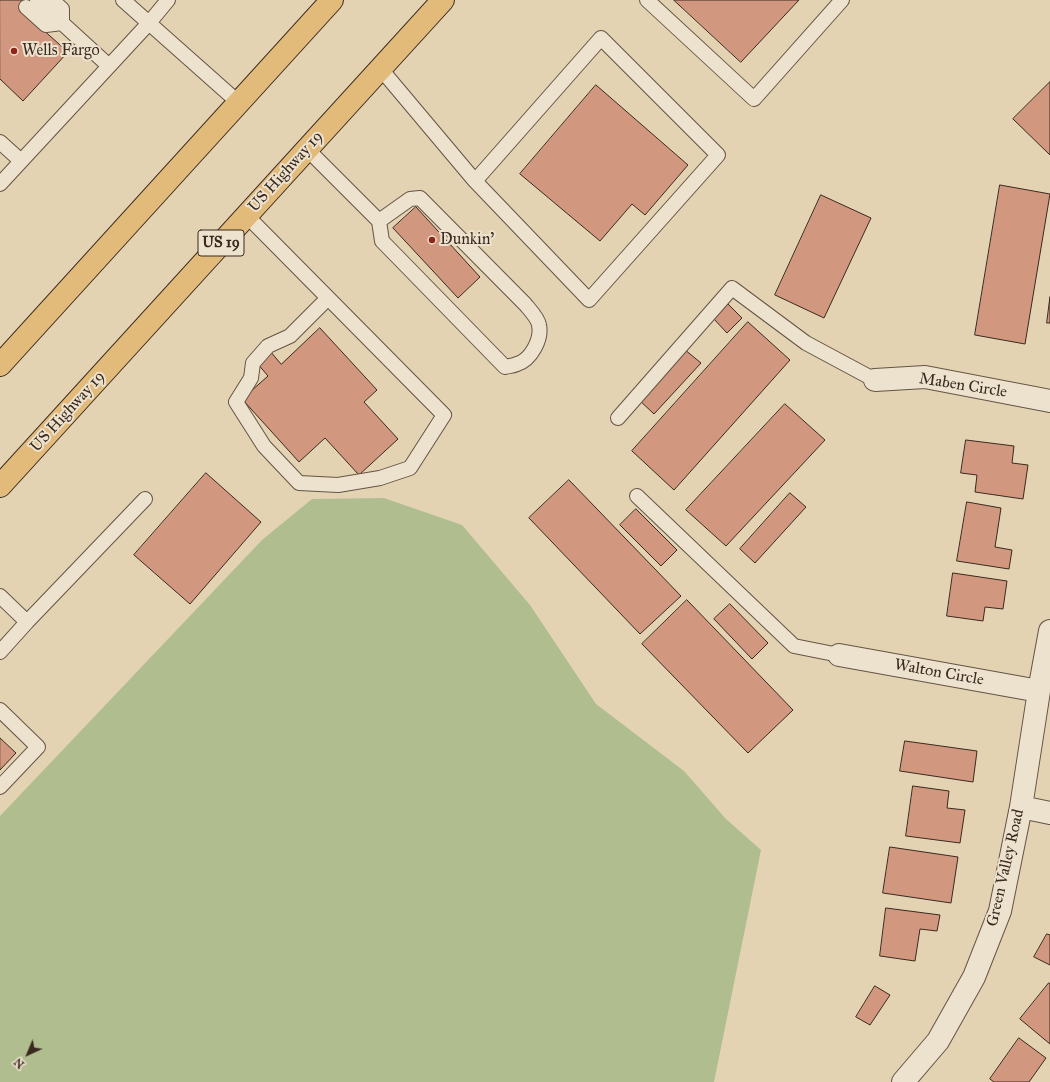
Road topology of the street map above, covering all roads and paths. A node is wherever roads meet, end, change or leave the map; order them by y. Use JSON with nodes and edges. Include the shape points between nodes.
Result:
{"nodes":[{"id":1,"x":52,"y":0,"type":"edge"},
{"id":2,"x":123,"y":0,"type":"edge"},
{"id":3,"x":168,"y":0,"type":"edge"},
{"id":4,"x":332,"y":0,"type":"edge"},
{"id":5,"x":422,"y":0,"type":"edge"},
{"id":6,"x":443,"y":0,"type":"edge"},
{"id":7,"x":647,"y":0,"type":"edge"},
{"id":8,"x":842,"y":0,"type":"edge"},
{"id":9,"x":32,"y":4,"type":"edge"},
{"id":10,"x":62,"y":23,"type":"junction"},
{"id":11,"x":149,"y":23,"type":"junction"},
{"id":12,"x":109,"y":66,"type":"junction"},
{"id":13,"x":380,"y":68,"type":"junction"},
{"id":14,"x":239,"y":103,"type":"junction"},
{"id":15,"x":0,"y":142,"type":"edge"},
{"id":16,"x":307,"y":149,"type":"junction"},
{"id":17,"x":21,"y":161,"type":"junction"},
{"id":18,"x":475,"y":181,"type":"junction"},
{"id":19,"x":0,"y":184,"type":"edge"},
{"id":20,"x":246,"y":216,"type":"junction"},
{"id":21,"x":379,"y":221,"type":"junction"},
{"id":22,"x":328,"y":298,"type":"junction"},
{"id":23,"x":0,"y":365,"type":"edge"},
{"id":24,"x":875,"y":380,"type":"joint"},
{"id":25,"x":1050,"y":401,"type":"edge"},
{"id":26,"x":618,"y":418,"type":"dead end"},
{"id":27,"x":0,"y":486,"type":"edge"},
{"id":28,"x":637,"y":496,"type":"dead end"},
{"id":29,"x":146,"y":499,"type":"dead end"},
{"id":30,"x":0,"y":596,"type":"edge"},
{"id":31,"x":27,"y":622,"type":"junction"},
{"id":32,"x":1050,"y":631,"type":"edge"},
{"id":33,"x":0,"y":652,"type":"edge"},
{"id":34,"x":839,"y":655,"type":"joint"},
{"id":35,"x":1039,"y":691,"type":"junction"},
{"id":36,"x":0,"y":710,"type":"edge"},
{"id":37,"x":0,"y":787,"type":"edge"},
{"id":38,"x":1021,"y":807,"type":"junction"},
{"id":39,"x":1050,"y":813,"type":"edge"},
{"id":40,"x":903,"y":1082,"type":"edge"}],
"edges":[{"from":1,"to":10,"type":"lane","via":[[62,9]]},
{"from":2,"to":11,"type":"lane"},
{"from":3,"to":11,"type":"lane"},
{"from":4,"to":14,"type":"highway"},
{"from":5,"to":13,"type":"highway"},
{"from":6,"to":13,"type":"highway","name":"US Highway 19","number":"US 19"},
{"from":7,"to":8,"type":"lane","via":[[754,99]]},
{"from":9,"to":10,"type":"lane","via":[[46,25]]},
{"from":10,"to":12,"type":"lane"},
{"from":11,"to":12,"type":"lane"},
{"from":11,"to":14,"type":"lane"},
{"from":12,"to":17,"type":"lane"},
{"from":13,"to":16,"type":"highway","name":"US Highway 19","number":"US 19"},
{"from":13,"to":18,"type":"lane"},
{"from":14,"to":23,"type":"highway"},
{"from":15,"to":17,"type":"lane"},
{"from":16,"to":20,"type":"highway","name":"US Highway 19","number":"US 19"},
{"from":16,"to":21,"type":"lane"},
{"from":17,"to":19,"type":"lane"},
{"from":18,"to":18,"type":"lane","via":[[589,300],[718,155],[601,38]]},
{"from":20,"to":22,"type":"lane"},
{"from":20,"to":27,"type":"highway","name":"US Highway 19","number":"US 19"},
{"from":21,"to":21,"type":"lane","via":[[382,241],[504,367],[518,364],[527,358],[539,336],[540,323],[525,304],[420,198],[410,199]]},
{"from":22,"to":22,"type":"lane","via":[[444,415],[410,468],[380,478],[338,485],[299,483],[264,446],[236,402],[251,378],[253,363],[268,346],[290,336]]},
{"from":24,"to":25,"type":"street","name":"Maben Circle","via":[[925,377]]},
{"from":24,"to":26,"type":"lane","via":[[806,343],[732,288]]},
{"from":28,"to":34,"type":"lane","via":[[794,646]]},
{"from":29,"to":31,"type":"lane"},
{"from":30,"to":31,"type":"lane"},
{"from":31,"to":33,"type":"lane"},
{"from":32,"to":35,"type":"street","name":"Green Valley Road"},
{"from":34,"to":35,"type":"street","name":"Walton Circle"},
{"from":35,"to":38,"type":"street","name":"Green Valley Road"},
{"from":36,"to":37,"type":"lane","via":[[38,747]]},
{"from":38,"to":39,"type":"street"},
{"from":38,"to":40,"type":"street","name":"Green Valley Road","via":[[1000,911],[974,977],[938,1041]]}]}
